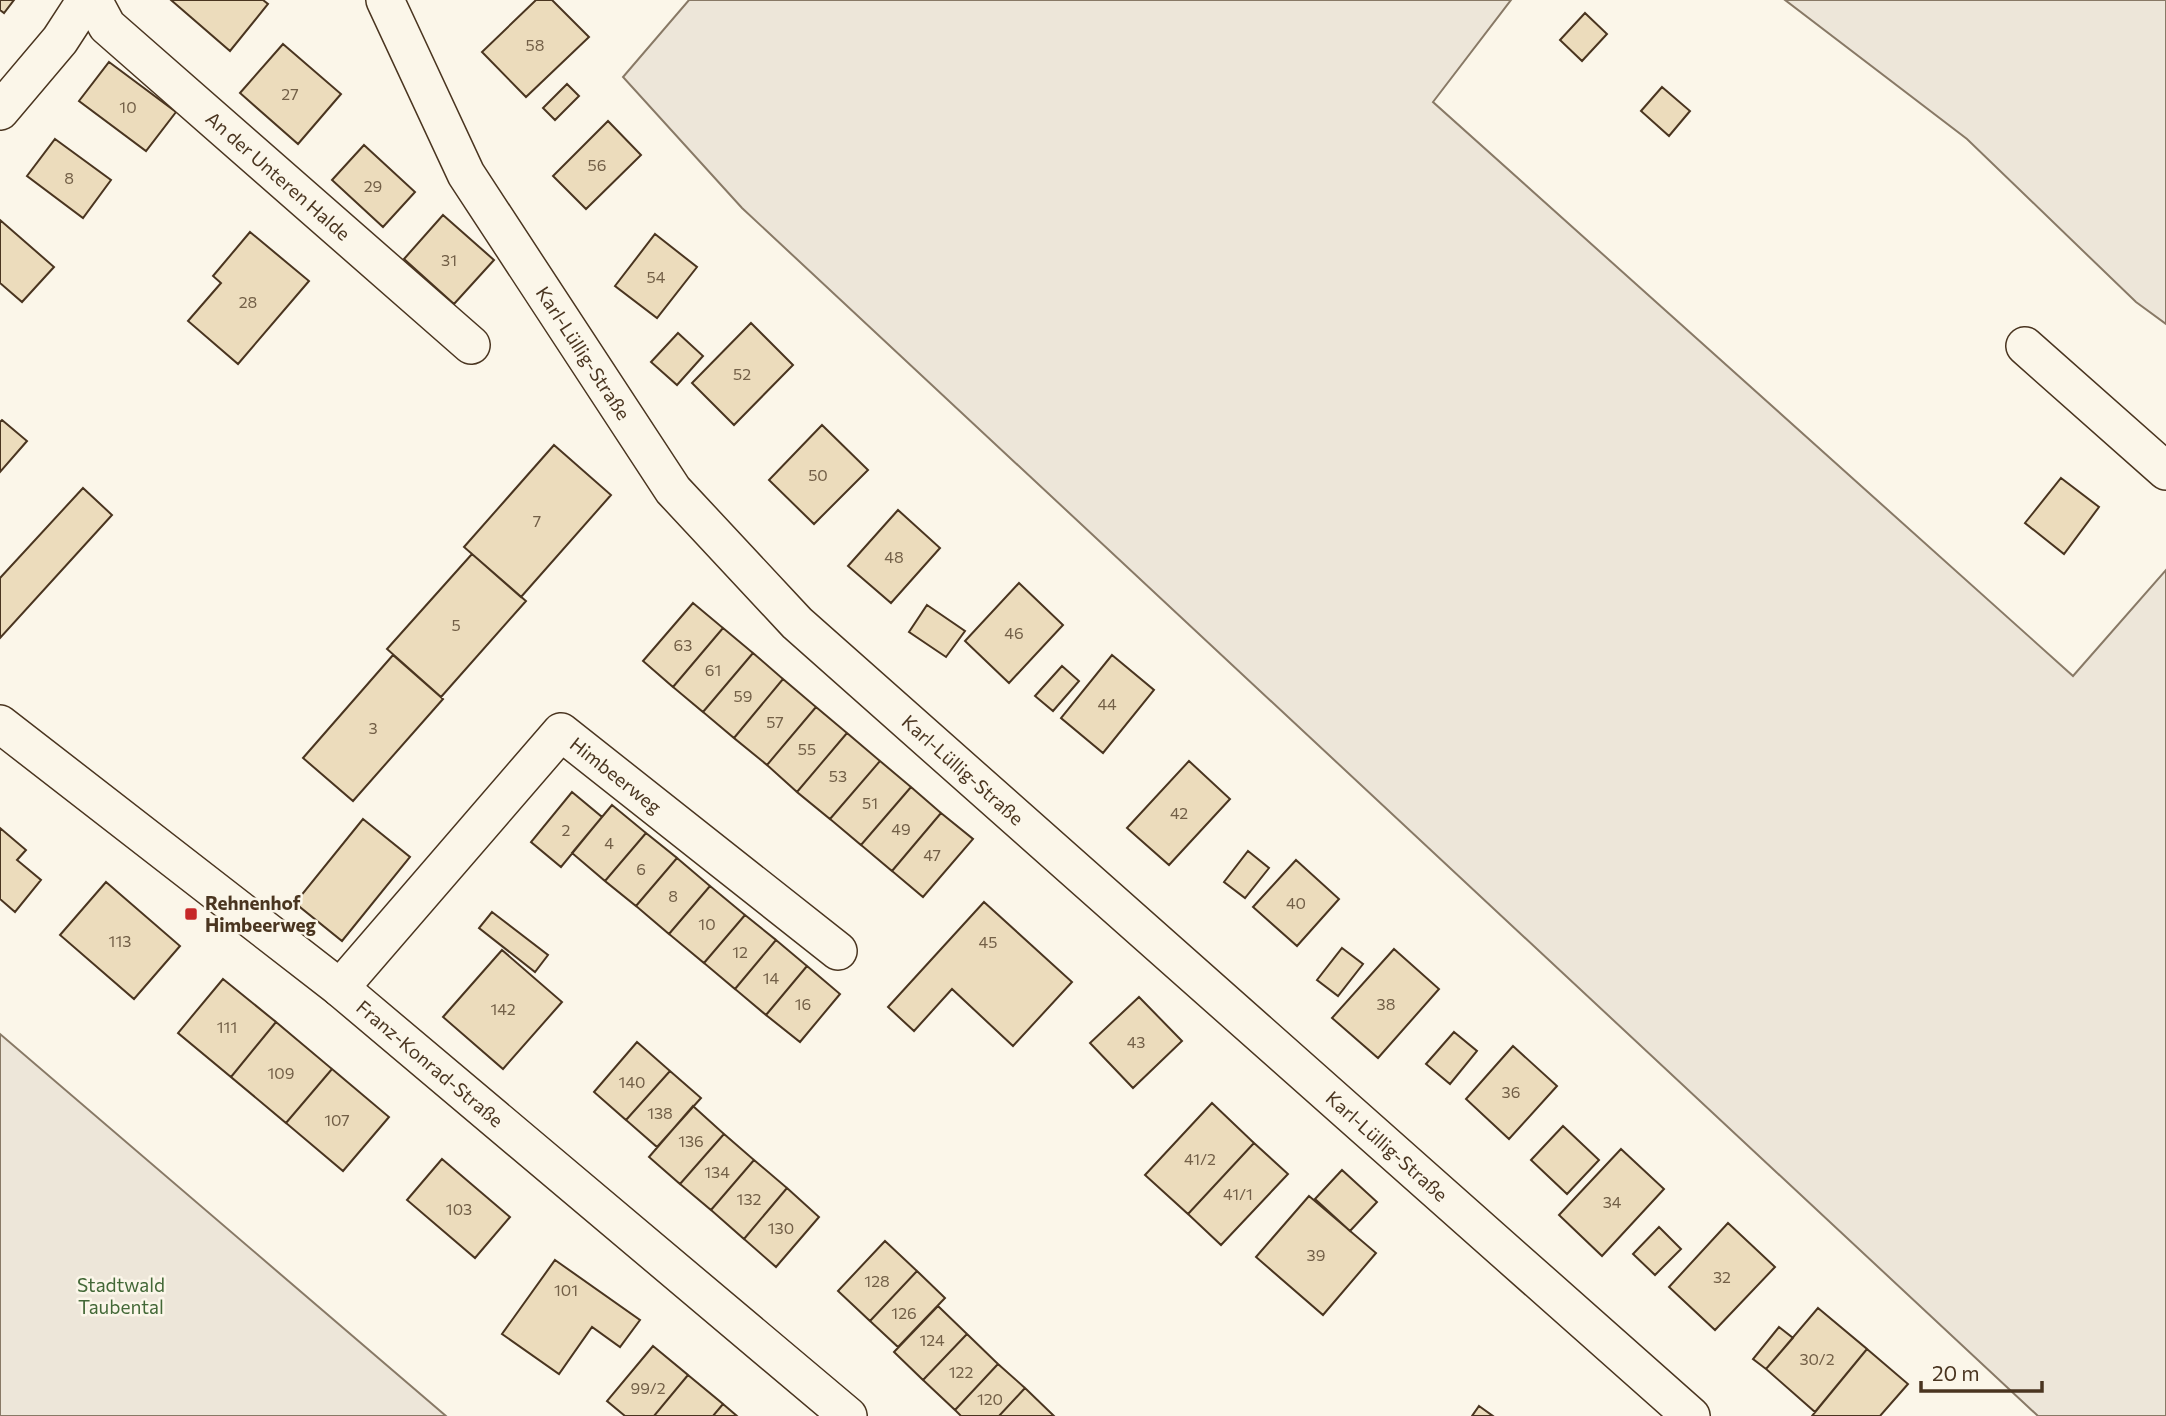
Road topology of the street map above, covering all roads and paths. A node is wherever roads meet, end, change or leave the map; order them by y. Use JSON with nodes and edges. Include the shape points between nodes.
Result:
{"nodes":[{"id":1,"x":86,"y":0,"type":"edge"},
{"id":2,"x":93,"y":0,"type":"edge"},
{"id":3,"x":385,"y":0,"type":"edge"},
{"id":4,"x":0,"y":111,"type":"edge"},
{"id":5,"x":471,"y":345,"type":"dead end"},
{"id":6,"x":2025,"y":346,"type":"dead end"},
{"id":7,"x":2166,"y":471,"type":"edge"},
{"id":8,"x":0,"y":724,"type":"edge"},
{"id":9,"x":838,"y":951,"type":"dead end"},
{"id":10,"x":340,"y":988,"type":"junction"},
{"id":11,"x":848,"y":1416,"type":"edge"},
{"id":12,"x":1691,"y":1416,"type":"edge"}],
"edges":[{"from":1,"to":4,"type":"street","via":[[60,40]]},
{"from":2,"to":5,"type":"street","name":"An der Unteren Halde","via":[[107,26]]},
{"from":3,"to":12,"type":"street","name":"Karl-Lüllig-Straße","via":[[466,174],[673,490],[797,623]]},
{"from":6,"to":7,"type":"street"},
{"from":8,"to":10,"type":"street","name":"Franz-Konrad-Straße"},
{"from":9,"to":10,"type":"street","name":"Himbeerweg","via":[[561,732]]},
{"from":10,"to":11,"type":"street","name":"Franz-Konrad-Straße"}]}
